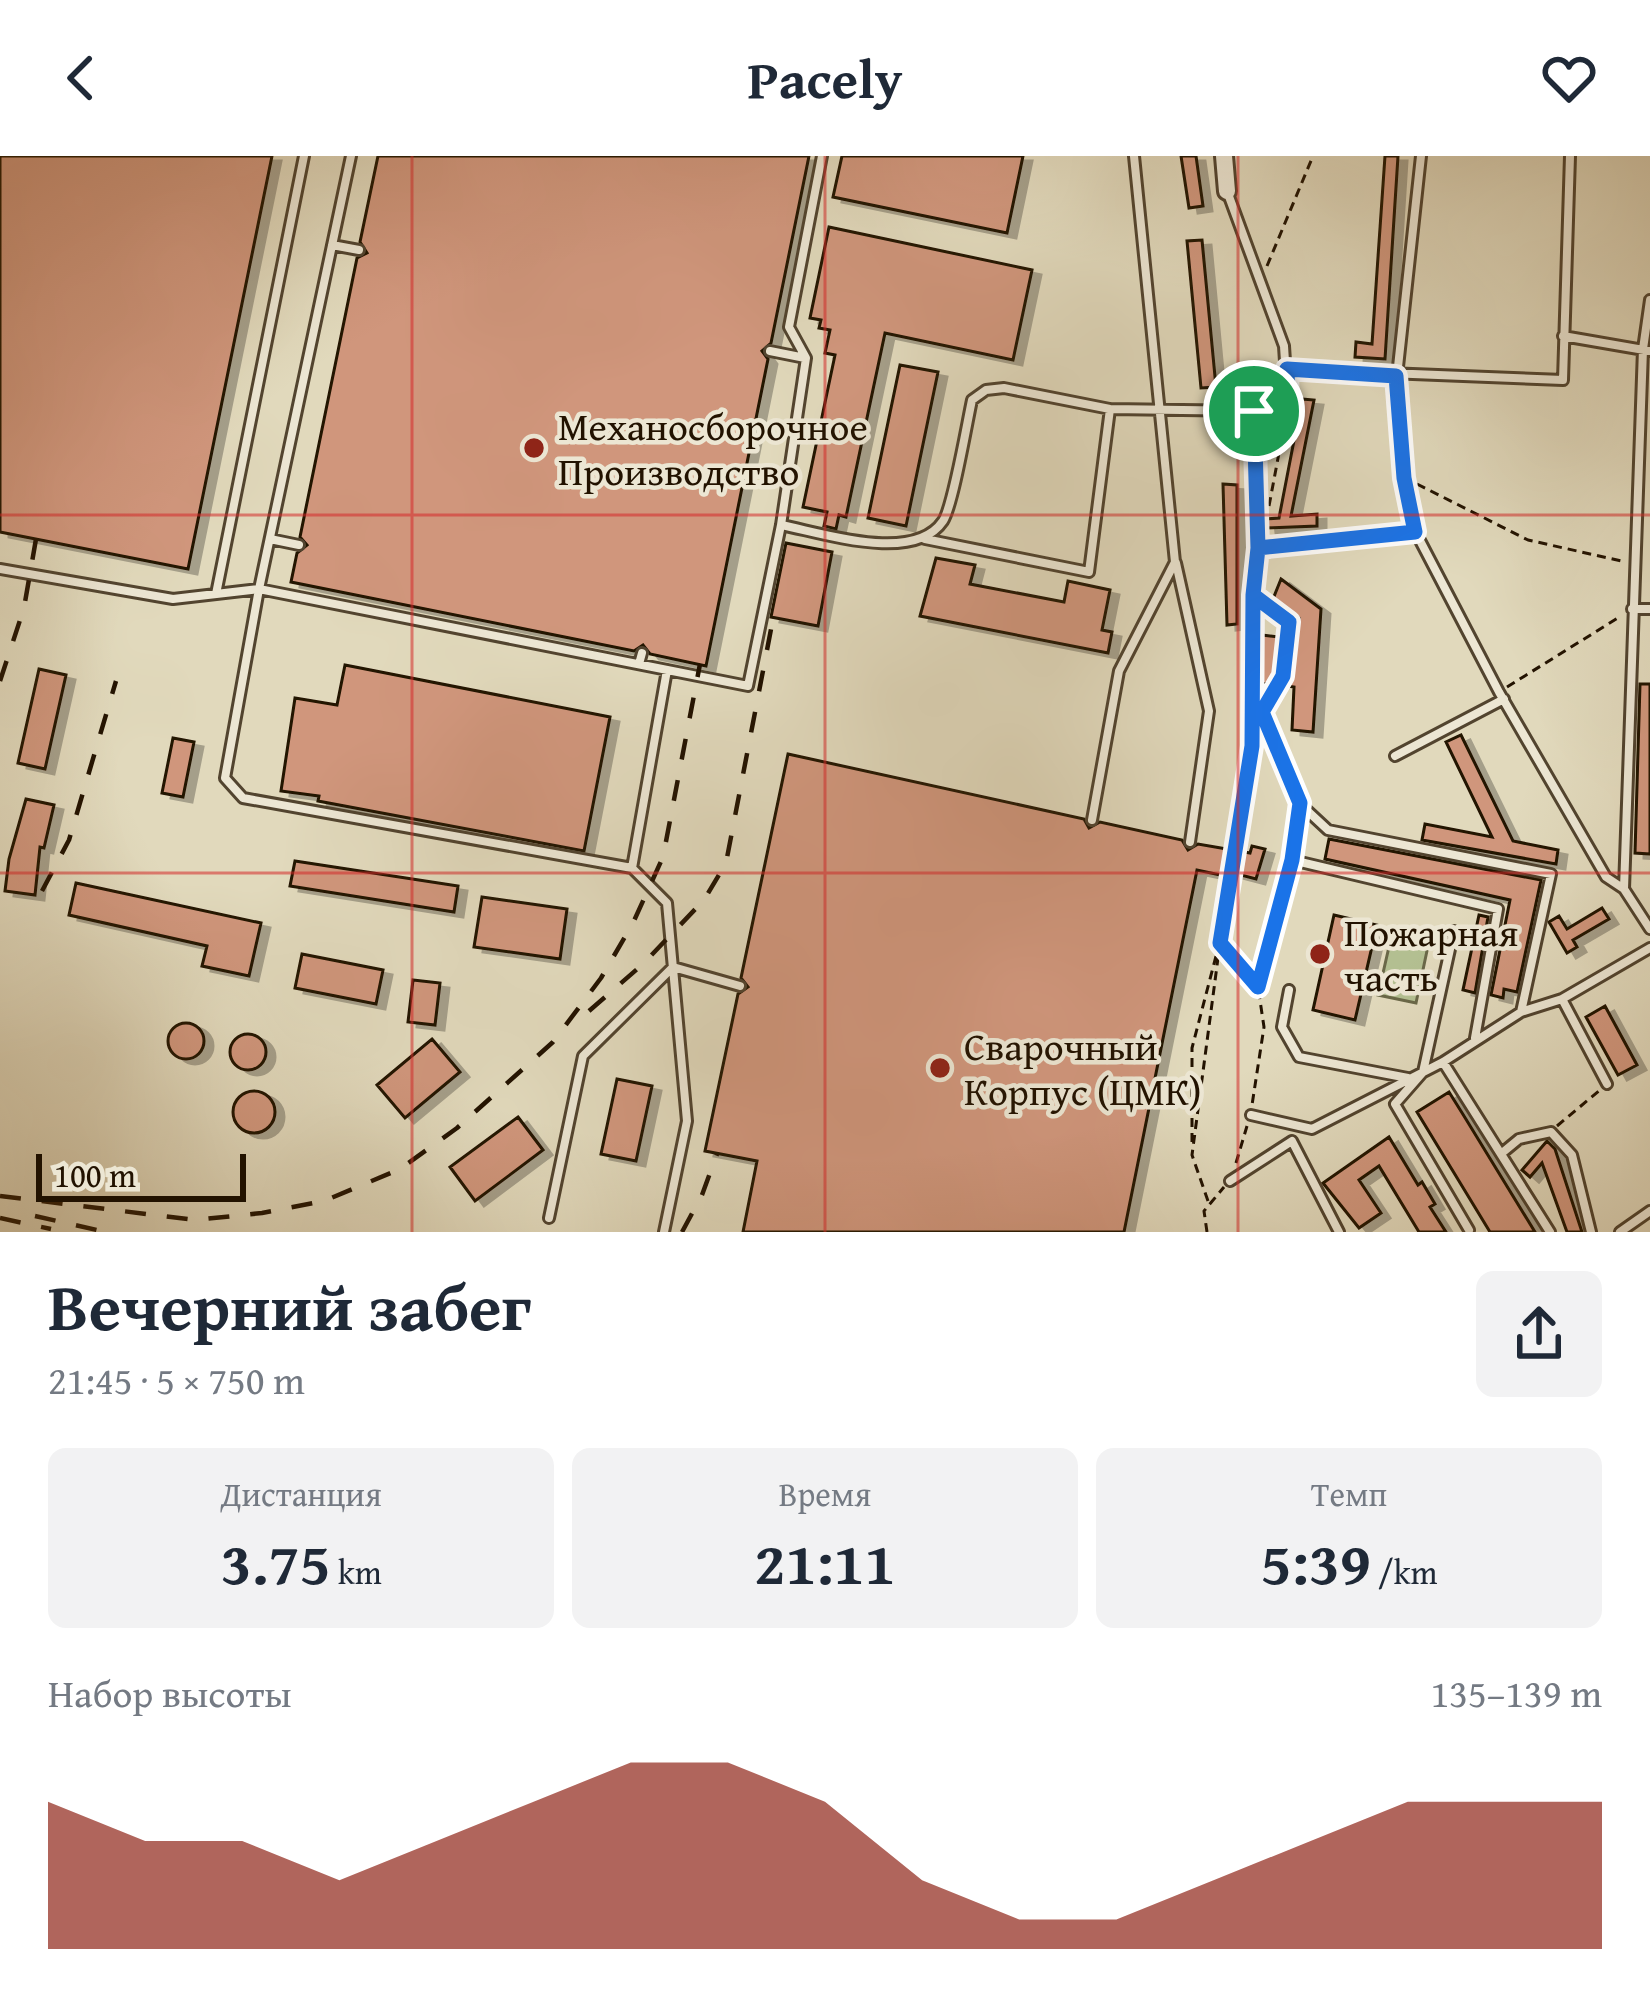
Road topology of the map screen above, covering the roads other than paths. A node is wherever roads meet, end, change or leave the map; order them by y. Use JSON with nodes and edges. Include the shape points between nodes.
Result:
{"nodes":[{"id":1,"x":304,"y":156,"type":"edge"},
{"id":2,"x":351,"y":156,"type":"edge"},
{"id":3,"x":821,"y":156,"type":"edge"},
{"id":4,"x":1134,"y":156,"type":"edge"},
{"id":5,"x":1224,"y":156,"type":"edge"},
{"id":6,"x":1421,"y":156,"type":"edge"},
{"id":7,"x":1570,"y":156,"type":"edge"},
{"id":8,"x":1228,"y":191,"type":"joint"},
{"id":9,"x":332,"y":245,"type":"junction"},
{"id":10,"x":358,"y":250,"type":"dead end"},
{"id":11,"x":1650,"y":300,"type":"edge"},
{"id":12,"x":1563,"y":336,"type":"junction"},
{"id":13,"x":1646,"y":350,"type":"edge"},
{"id":14,"x":770,"y":351,"type":"dead end"},
{"id":15,"x":806,"y":358,"type":"junction"},
{"id":16,"x":1287,"y":369,"type":"junction"},
{"id":17,"x":1396,"y":376,"type":"junction"},
{"id":18,"x":1161,"y":408,"type":"junction"},
{"id":19,"x":1110,"y":409,"type":"junction"},
{"id":20,"x":1254,"y":411,"type":"junction"},
{"id":21,"x":781,"y":525,"type":"junction"},
{"id":22,"x":1415,"y":532,"type":"junction"},
{"id":23,"x":923,"y":538,"type":"junction"},
{"id":24,"x":270,"y":539,"type":"junction"},
{"id":25,"x":299,"y":545,"type":"dead end"},
{"id":26,"x":1175,"y":562,"type":"junction"},
{"id":27,"x":0,"y":569,"type":"edge"},
{"id":28,"x":260,"y":589,"type":"junction"},
{"id":29,"x":216,"y":594,"type":"junction"},
{"id":30,"x":1253,"y":595,"type":"road end"},
{"id":31,"x":1632,"y":609,"type":"junction"},
{"id":32,"x":1650,"y":609,"type":"edge"},
{"id":33,"x":642,"y":652,"type":"dead end"},
{"id":34,"x":639,"y":664,"type":"junction"},
{"id":35,"x":667,"y":670,"type":"junction"},
{"id":36,"x":1252,"y":694,"type":"road end"},
{"id":37,"x":1502,"y":696,"type":"junction"},
{"id":38,"x":1262,"y":712,"type":"junction"},
{"id":39,"x":1395,"y":756,"type":"dead end"},
{"id":40,"x":1300,"y":803,"type":"junction"},
{"id":41,"x":1091,"y":820,"type":"dead end"},
{"id":42,"x":1190,"y":842,"type":"dead end"},
{"id":43,"x":632,"y":868,"type":"junction"},
{"id":44,"x":1624,"y":890,"type":"junction"},
{"id":45,"x":1650,"y":929,"type":"edge"},
{"id":46,"x":1454,"y":932,"type":"dead end"},
{"id":47,"x":1650,"y":948,"type":"edge"},
{"id":48,"x":673,"y":967,"type":"junction"},
{"id":49,"x":740,"y":986,"type":"dead end"},
{"id":50,"x":1289,"y":990,"type":"dead end"},
{"id":51,"x":1562,"y":999,"type":"junction"},
{"id":52,"x":1521,"y":1012,"type":"junction"},
{"id":53,"x":1474,"y":1040,"type":"junction"},
{"id":54,"x":1443,"y":1062,"type":"junction"},
{"id":55,"x":1423,"y":1072,"type":"junction"},
{"id":56,"x":1410,"y":1078,"type":"junction"},
{"id":57,"x":1607,"y":1084,"type":"road end"},
{"id":58,"x":1251,"y":1115,"type":"road end"},
{"id":59,"x":1312,"y":1129,"type":"junction"},
{"id":60,"x":1292,"y":1141,"type":"junction"},
{"id":61,"x":1502,"y":1153,"type":"junction"},
{"id":62,"x":1230,"y":1181,"type":"road end"},
{"id":63,"x":1650,"y":1211,"type":"edge"},
{"id":64,"x":549,"y":1218,"type":"dead end"},
{"id":65,"x":1469,"y":1230,"type":"edge"},
{"id":66,"x":1342,"y":1231,"type":"edge"},
{"id":67,"x":664,"y":1232,"type":"edge"},
{"id":68,"x":1550,"y":1232,"type":"edge"},
{"id":69,"x":1591,"y":1232,"type":"edge"},
{"id":70,"x":1620,"y":1232,"type":"edge"}],
"edges":[{"from":1,"to":29,"type":"lane"},
{"from":2,"to":9,"type":"lane"},
{"from":3,"to":15,"type":"lane","via":[[789,327]]},
{"from":4,"to":18,"type":"lane"},
{"from":5,"to":8,"type":"street"},
{"from":6,"to":17,"type":"lane"},
{"from":7,"to":12,"type":"lane"},
{"from":8,"to":16,"type":"lane"},
{"from":9,"to":10,"type":"lane"},
{"from":9,"to":24,"type":"lane"},
{"from":11,"to":13,"type":"lane"},
{"from":12,"to":13,"type":"lane"},
{"from":12,"to":17,"type":"lane","via":[[1563,380]]},
{"from":13,"to":31,"type":"lane"},
{"from":14,"to":15,"type":"lane"},
{"from":15,"to":21,"type":"lane"},
{"from":16,"to":17,"type":"lane"},
{"from":16,"to":20,"type":"lane","via":[[1288,408]]},
{"from":17,"to":22,"type":"lane"},
{"from":18,"to":19,"type":"lane"},
{"from":18,"to":20,"type":"lane"},
{"from":18,"to":26,"type":"lane"},
{"from":19,"to":23,"type":"lane","via":[[986,390],[972,400],[944,520]]},
{"from":19,"to":23,"type":"lane","via":[[1089,572]]},
{"from":20,"to":22,"type":"lane","via":[[1258,548]]},
{"from":21,"to":23,"type":"lane","via":[[889,545]]},
{"from":21,"to":35,"type":"lane","via":[[748,686]]},
{"from":22,"to":37,"type":"lane"},
{"from":24,"to":25,"type":"lane"},
{"from":24,"to":28,"type":"lane"},
{"from":26,"to":41,"type":"lane","via":[[1119,671]]},
{"from":26,"to":42,"type":"lane","via":[[1208,711]]},
{"from":27,"to":29,"type":"lane","via":[[173,599]]},
{"from":28,"to":29,"type":"lane"},
{"from":28,"to":34,"type":"lane"},
{"from":28,"to":43,"type":"lane","via":[[225,778],[243,798]]},
{"from":30,"to":38,"type":"lane","via":[[1289,622],[1283,676]]},
{"from":31,"to":32,"type":"lane"},
{"from":31,"to":44,"type":"lane"},
{"from":33,"to":34,"type":"lane"},
{"from":34,"to":35,"type":"lane"},
{"from":35,"to":43,"type":"lane"},
{"from":36,"to":38,"type":"lane"},
{"from":37,"to":39,"type":"lane"},
{"from":37,"to":44,"type":"lane","via":[[1606,877]]},
{"from":38,"to":40,"type":"lane"},
{"from":40,"to":52,"type":"lane","via":[[1328,830],[1551,874]]},
{"from":40,"to":53,"type":"lane","via":[[1292,860],[1498,909]]},
{"from":43,"to":48,"type":"lane","via":[[667,903]]},
{"from":44,"to":45,"type":"lane"},
{"from":46,"to":55,"type":"lane"},
{"from":47,"to":51,"type":"lane"},
{"from":48,"to":49,"type":"lane"},
{"from":48,"to":64,"type":"lane","via":[[584,1056]]},
{"from":48,"to":67,"type":"lane","via":[[687,1121]]},
{"from":50,"to":56,"type":"lane","via":[[1282,1027],[1299,1057]]},
{"from":51,"to":52,"type":"lane"},
{"from":51,"to":57,"type":"lane"},
{"from":52,"to":53,"type":"lane"},
{"from":53,"to":54,"type":"lane"},
{"from":54,"to":55,"type":"lane"},
{"from":54,"to":61,"type":"lane"},
{"from":55,"to":56,"type":"lane"},
{"from":55,"to":65,"type":"lane","via":[[1395,1104]]},
{"from":56,"to":59,"type":"lane"},
{"from":58,"to":59,"type":"lane"},
{"from":59,"to":60,"type":"lane"},
{"from":60,"to":62,"type":"lane"},
{"from":60,"to":66,"type":"lane"},
{"from":61,"to":68,"type":"lane"},
{"from":61,"to":69,"type":"lane","via":[[1519,1139],[1551,1132],[1572,1155]]},
{"from":63,"to":70,"type":"lane"}]}
